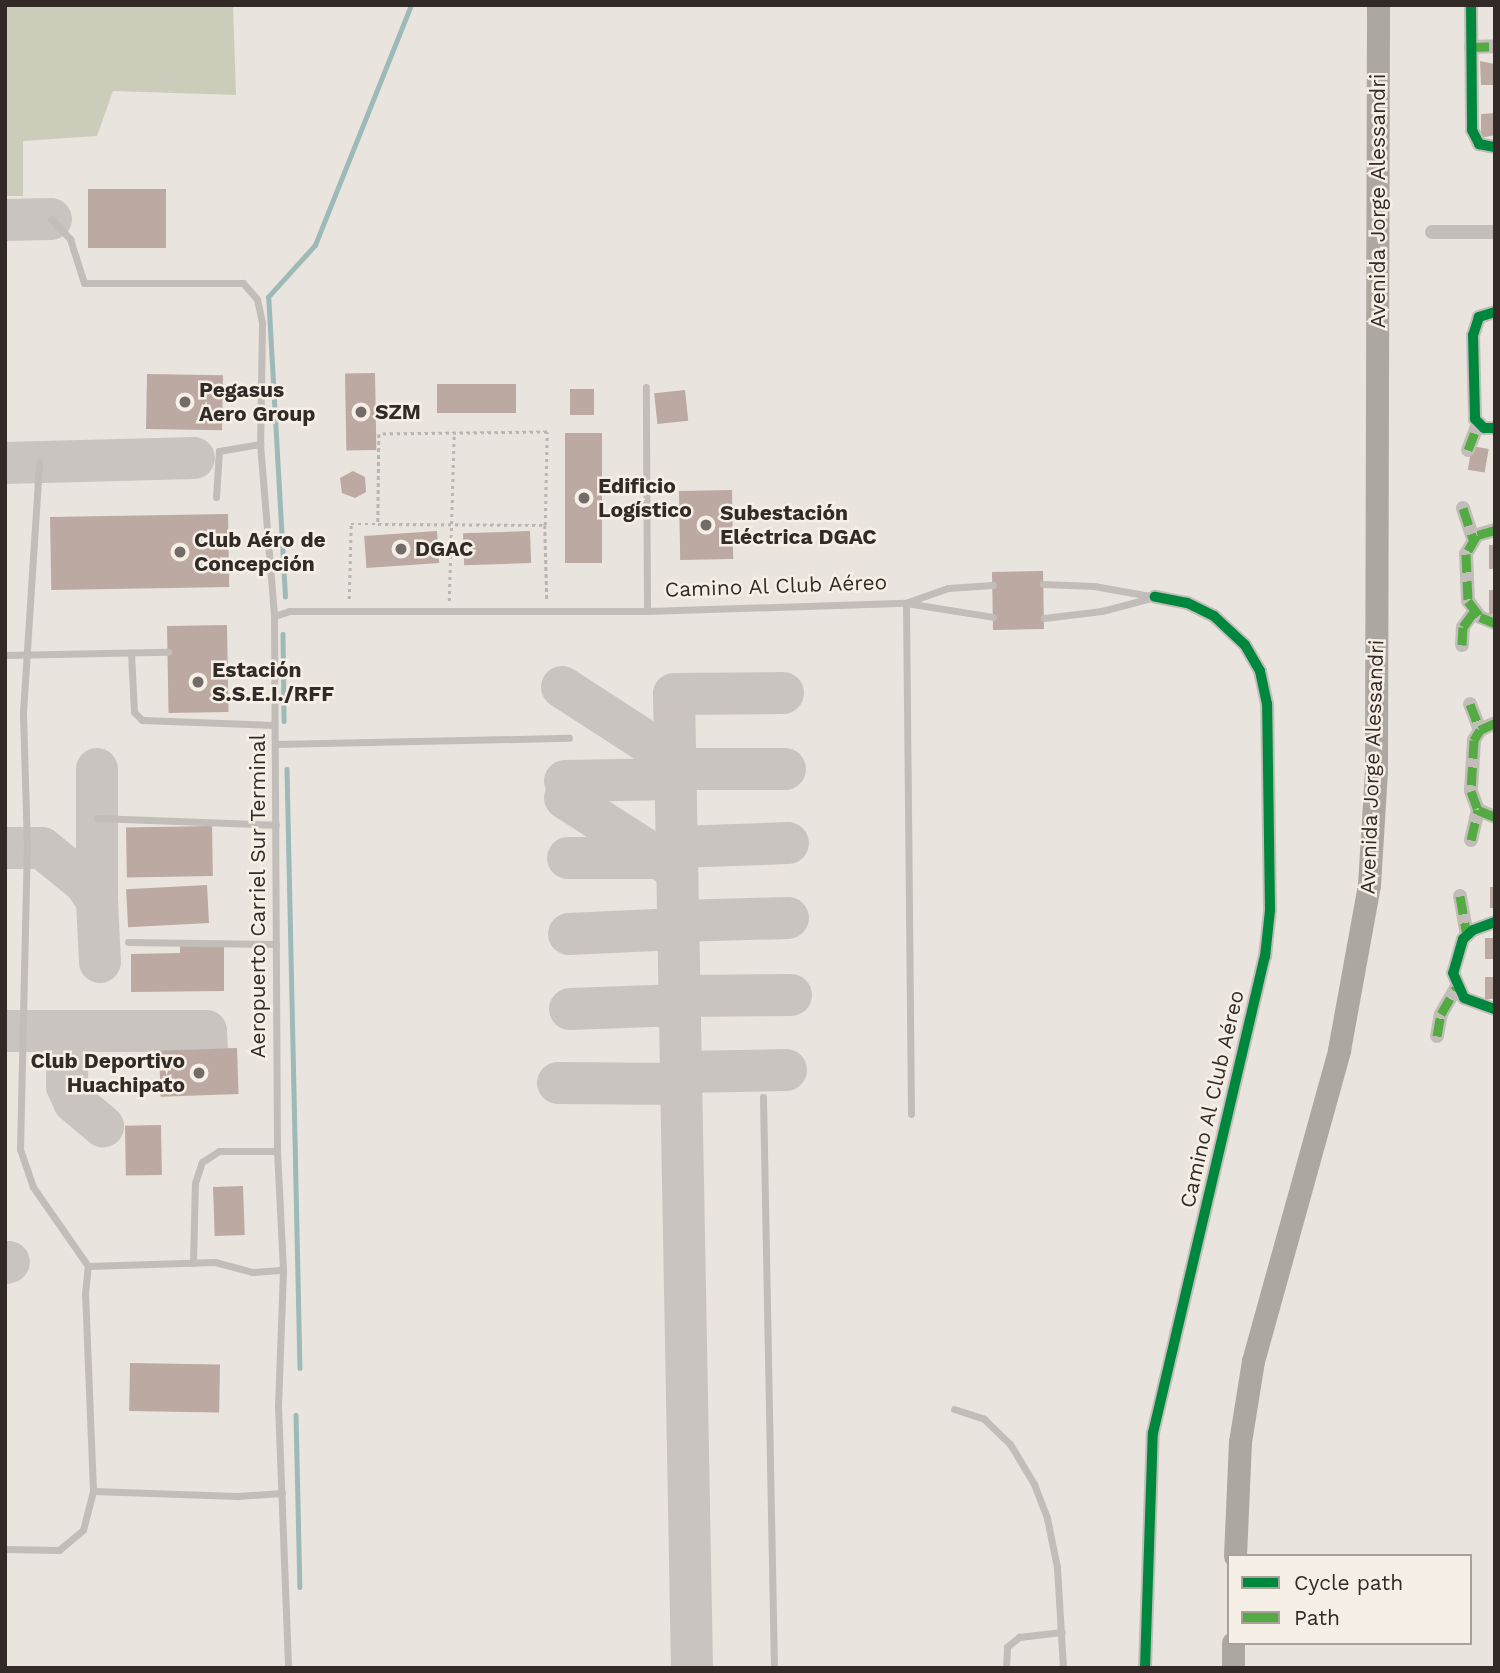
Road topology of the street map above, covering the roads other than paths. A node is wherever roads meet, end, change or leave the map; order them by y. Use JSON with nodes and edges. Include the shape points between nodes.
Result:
{"nodes":[{"id":1,"x":1378,"y":5,"type":"edge"},
{"id":2,"x":1471,"y":5,"type":"edge"},
{"id":3,"x":1495,"y":46,"type":"edge"},
{"id":4,"x":1471,"y":47,"type":"junction"},
{"id":5,"x":1495,"y":148,"type":"edge"},
{"id":6,"x":51,"y":219,"type":"dead end"},
{"id":7,"x":1432,"y":232,"type":"dead end"},
{"id":8,"x":1495,"y":232,"type":"edge"},
{"id":9,"x":1495,"y":312,"type":"edge"},
{"id":10,"x":646,"y":387,"type":"dead end"},
{"id":11,"x":1478,"y":424,"type":"junction"},
{"id":12,"x":1495,"y":428,"type":"edge"},
{"id":13,"x":260,"y":444,"type":"junction"},
{"id":14,"x":1468,"y":450,"type":"dead end"},
{"id":15,"x":39,"y":463,"type":"dead end"},
{"id":16,"x":216,"y":497,"type":"dead end"},
{"id":17,"x":1463,"y":508,"type":"dead end"},
{"id":18,"x":1495,"y":530,"type":"edge"},
{"id":19,"x":1473,"y":539,"type":"junction"},
{"id":20,"x":1043,"y":584,"type":"dead end"},
{"id":21,"x":993,"y":585,"type":"dead end"},
{"id":22,"x":1155,"y":597,"type":"junction"},
{"id":23,"x":905,"y":603,"type":"junction"},
{"id":24,"x":647,"y":611,"type":"junction"},
{"id":25,"x":1474,"y":612,"type":"junction"},
{"id":26,"x":274,"y":616,"type":"junction"},
{"id":27,"x":993,"y":617,"type":"dead end"},
{"id":28,"x":1044,"y":618,"type":"dead end"},
{"id":29,"x":1495,"y":623,"type":"edge"},
{"id":30,"x":1462,"y":645,"type":"dead end"},
{"id":31,"x":168,"y":652,"type":"dead end"},
{"id":32,"x":131,"y":653,"type":"junction"},
{"id":33,"x":5,"y":655,"type":"edge"},
{"id":34,"x":26,"y":655,"type":"junction"},
{"id":35,"x":1470,"y":704,"type":"dead end"},
{"id":36,"x":1495,"y":723,"type":"edge"},
{"id":37,"x":274,"y":725,"type":"junction"},
{"id":38,"x":1480,"y":730,"type":"junction"},
{"id":39,"x":569,"y":738,"type":"dead end"},
{"id":40,"x":275,"y":744,"type":"junction"},
{"id":41,"x":1478,"y":810,"type":"junction"},
{"id":42,"x":1495,"y":817,"type":"edge"},
{"id":43,"x":97,"y":818,"type":"dead end"},
{"id":44,"x":276,"y":825,"type":"junction"},
{"id":45,"x":1471,"y":840,"type":"dead end"},
{"id":46,"x":1460,"y":896,"type":"dead end"},
{"id":47,"x":1495,"y":922,"type":"edge"},
{"id":48,"x":1467,"y":934,"type":"junction"},
{"id":49,"x":128,"y":942,"type":"dead end"},
{"id":50,"x":276,"y":944,"type":"junction"},
{"id":51,"x":1456,"y":988,"type":"junction"},
{"id":52,"x":1495,"y":1009,"type":"edge"},
{"id":53,"x":1437,"y":1036,"type":"dead end"},
{"id":54,"x":763,"y":1097,"type":"dead end"},
{"id":55,"x":911,"y":1114,"type":"dead end"},
{"id":56,"x":277,"y":1151,"type":"junction"},
{"id":57,"x":193,"y":1263,"type":"junction"},
{"id":58,"x":88,"y":1266,"type":"junction"},
{"id":59,"x":283,"y":1270,"type":"junction"},
{"id":60,"x":954,"y":1409,"type":"dead end"},
{"id":61,"x":93,"y":1491,"type":"junction"},
{"id":62,"x":282,"y":1493,"type":"junction"},
{"id":63,"x":5,"y":1549,"type":"edge"},
{"id":64,"x":1235,"y":1554,"type":"edge"},
{"id":65,"x":1062,"y":1632,"type":"junction"},
{"id":66,"x":1233,"y":1645,"type":"edge"},
{"id":67,"x":288,"y":1668,"type":"edge"},
{"id":68,"x":774,"y":1668,"type":"edge"},
{"id":69,"x":1006,"y":1668,"type":"edge"},
{"id":70,"x":1063,"y":1668,"type":"edge"},
{"id":71,"x":1145,"y":1668,"type":"edge"},
{"id":72,"x":1233,"y":1668,"type":"edge"}],
"edges":[{"from":1,"to":64,"type":"highway","name":"Avenida Jorge Alessandri","via":[[1376,771],[1371,873],[1342,1037],[1251,1373],[1240,1442]]},
{"from":2,"to":4,"type":"street"},
{"from":3,"to":4,"type":"street"},
{"from":4,"to":5,"type":"street","via":[[1473,136],[1479,144]]},
{"from":6,"to":13,"type":"lane","name":"Aeropuerto Carriel Sur Terminal","via":[[70,239],[84,283],[243,283],[257,299]]},
{"from":7,"to":8,"type":"street"},
{"from":9,"to":11,"type":"street","via":[[1479,317],[1474,330]]},
{"from":10,"to":24,"type":"lane"},
{"from":11,"to":12,"type":"street"},
{"from":11,"to":14,"type":"street"},
{"from":13,"to":16,"type":"lane","via":[[219,451]]},
{"from":13,"to":26,"type":"lane","name":"Aeropuerto Carriel Sur Terminal"},
{"from":15,"to":34,"type":"lane"},
{"from":17,"to":19,"type":"street"},
{"from":18,"to":19,"type":"street"},
{"from":19,"to":25,"type":"street","via":[[1466,554],[1467,595]]},
{"from":20,"to":22,"type":"lane","name":"Camino Al Club Aéreo","via":[[1094,586]]},
{"from":21,"to":23,"type":"lane","name":"Camino Al Club Aéreo","via":[[948,588]]},
{"from":22,"to":28,"type":"lane","name":"Camino Al Club Aéreo","via":[[1102,611]]},
{"from":22,"to":71,"type":"street","name":"Camino Al Club Aéreo","via":[[1187,603],[1214,616],[1245,645],[1259,671],[1267,704],[1270,910],[1265,957],[1153,1433]]},
{"from":23,"to":24,"type":"lane","name":"Camino Al Club Aéreo"},
{"from":23,"to":27,"type":"lane","name":"Camino Al Club Aéreo"},
{"from":23,"to":55,"type":"lane"},
{"from":24,"to":26,"type":"lane","name":"Camino Al Club Aéreo","via":[[289,611]]},
{"from":25,"to":29,"type":"street"},
{"from":25,"to":30,"type":"street","via":[[1463,627]]},
{"from":26,"to":37,"type":"lane","name":"Aeropuerto Carriel Sur Terminal"},
{"from":31,"to":32,"type":"lane"},
{"from":32,"to":34,"type":"lane"},
{"from":32,"to":37,"type":"lane","via":[[134,712],[142,720]]},
{"from":33,"to":34,"type":"lane"},
{"from":34,"to":58,"type":"lane","via":[[20,1149],[33,1187]]},
{"from":35,"to":38,"type":"street"},
{"from":36,"to":38,"type":"street"},
{"from":37,"to":40,"type":"lane","name":"Aeropuerto Carriel Sur Terminal"},
{"from":38,"to":41,"type":"street","via":[[1472,752],[1471,791]]},
{"from":39,"to":40,"type":"lane"},
{"from":40,"to":44,"type":"lane","name":"Aeropuerto Carriel Sur Terminal"},
{"from":41,"to":42,"type":"street"},
{"from":41,"to":45,"type":"street"},
{"from":43,"to":44,"type":"lane"},
{"from":44,"to":50,"type":"lane","name":"Aeropuerto Carriel Sur Terminal"},
{"from":46,"to":48,"type":"street"},
{"from":47,"to":48,"type":"street"},
{"from":48,"to":51,"type":"street","via":[[1454,960]]},
{"from":49,"to":50,"type":"lane"},
{"from":50,"to":56,"type":"lane","name":"Aeropuerto Carriel Sur Terminal"},
{"from":51,"to":52,"type":"street","via":[[1469,1001]]},
{"from":51,"to":53,"type":"street","via":[[1441,1014]]},
{"from":54,"to":68,"type":"lane"},
{"from":56,"to":57,"type":"lane","via":[[219,1151],[202,1162],[195,1184]]},
{"from":56,"to":59,"type":"lane","name":"Aeropuerto Carriel Sur Terminal"},
{"from":57,"to":58,"type":"lane"},
{"from":57,"to":59,"type":"lane","via":[[215,1262],[252,1272]]},
{"from":58,"to":61,"type":"lane","via":[[85,1293]]},
{"from":59,"to":62,"type":"lane","name":"Aeropuerto Carriel Sur Terminal"},
{"from":60,"to":65,"type":"lane","via":[[984,1419],[1010,1444],[1034,1484],[1057,1567]]},
{"from":61,"to":62,"type":"lane"},
{"from":61,"to":63,"type":"lane","via":[[83,1530],[60,1550]]},
{"from":62,"to":67,"type":"lane","name":"Aeropuerto Carriel Sur Terminal"},
{"from":65,"to":69,"type":"lane","via":[[1018,1637],[1007,1647]]},
{"from":65,"to":70,"type":"lane"},
{"from":66,"to":72,"type":"highway"}]}
